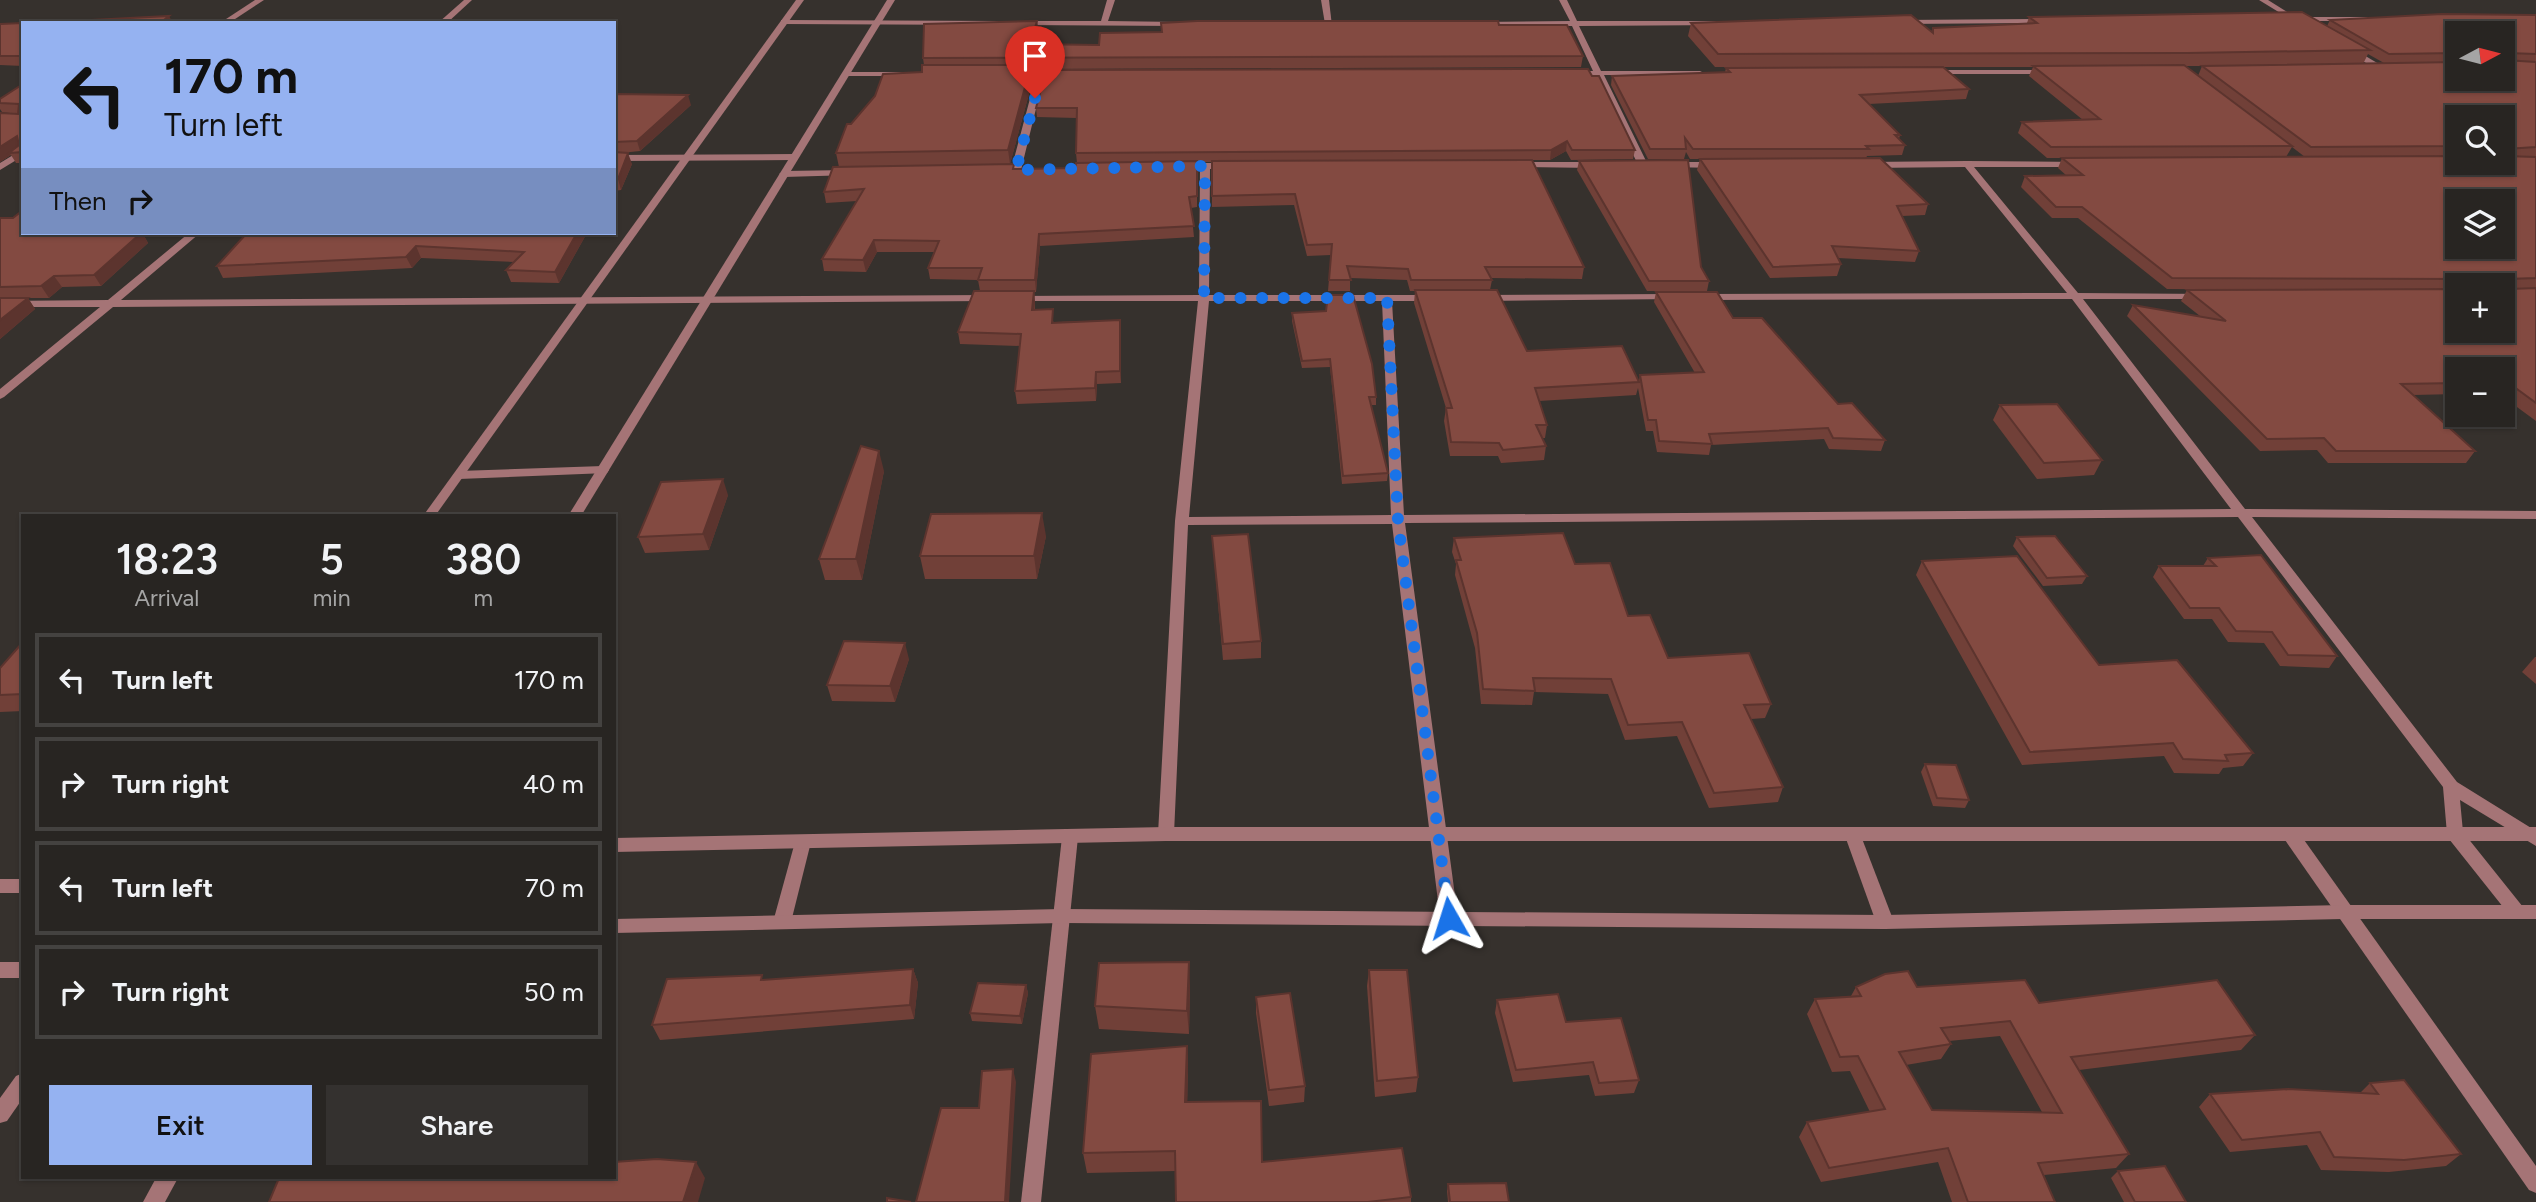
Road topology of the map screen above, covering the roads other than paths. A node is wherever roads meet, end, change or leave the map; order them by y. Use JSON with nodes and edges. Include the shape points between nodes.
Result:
{"nodes":[{"id":1,"x":260,"y":0,"type":"edge"},
{"id":2,"x":468,"y":0,"type":"edge"},
{"id":3,"x":800,"y":0,"type":"edge"},
{"id":4,"x":891,"y":0,"type":"edge"},
{"id":5,"x":1111,"y":0,"type":"edge"},
{"id":6,"x":1325,"y":0,"type":"edge"},
{"id":7,"x":1563,"y":0,"type":"edge"},
{"id":8,"x":2263,"y":0,"type":"edge"},
{"id":9,"x":2280,"y":19,"type":"edge"},
{"id":10,"x":2294,"y":19,"type":"junction"},
{"id":11,"x":2375,"y":19,"type":"edge"},
{"id":12,"x":227,"y":21,"type":"edge"},
{"id":13,"x":444,"y":21,"type":"edge"},
{"id":14,"x":2057,"y":21,"type":"edge"},
{"id":15,"x":784,"y":22,"type":"junction"},
{"id":16,"x":877,"y":22,"type":"junction"},
{"id":17,"x":1889,"y":22,"type":"edge"},
{"id":18,"x":1104,"y":23,"type":"junction"},
{"id":19,"x":1735,"y":23,"type":"edge"},
{"id":20,"x":1197,"y":24,"type":"edge"},
{"id":21,"x":1316,"y":24,"type":"edge"},
{"id":22,"x":1329,"y":24,"type":"junction"},
{"id":23,"x":1343,"y":24,"type":"edge"},
{"id":24,"x":1466,"y":24,"type":"edge"},
{"id":25,"x":1575,"y":24,"type":"junction"},
{"id":26,"x":2316,"y":31,"type":"edge"},
{"id":27,"x":2337,"y":43,"type":"edge"},
{"id":28,"x":2380,"y":67,"type":"junction"},
{"id":29,"x":2393,"y":67,"type":"edge"},
{"id":30,"x":2354,"y":68,"type":"edge"},
{"id":31,"x":1918,"y":72,"type":"edge"},
{"id":32,"x":2057,"y":72,"type":"edge"},
{"id":33,"x":1709,"y":73,"type":"edge"},
{"id":34,"x":846,"y":74,"type":"junction"},
{"id":35,"x":915,"y":74,"type":"edge"},
{"id":36,"x":999,"y":74,"type":"edge"},
{"id":37,"x":1041,"y":74,"type":"junction"},
{"id":38,"x":1069,"y":74,"type":"edge"},
{"id":39,"x":1557,"y":74,"type":"edge"},
{"id":40,"x":1599,"y":74,"type":"junction"},
{"id":41,"x":21,"y":153,"type":"edge"},
{"id":42,"x":688,"y":156,"type":"junction"},
{"id":43,"x":795,"y":157,"type":"junction"},
{"id":44,"x":616,"y":158,"type":"edge"},
{"id":45,"x":1859,"y":164,"type":"edge"},
{"id":46,"x":1967,"y":164,"type":"junction"},
{"id":47,"x":2089,"y":164,"type":"edge"},
{"id":48,"x":1506,"y":165,"type":"edge"},
{"id":49,"x":1601,"y":165,"type":"edge"},
{"id":50,"x":1629,"y":165,"type":"edge"},
{"id":51,"x":1643,"y":165,"type":"junction"},
{"id":52,"x":1724,"y":165,"type":"edge"},
{"id":53,"x":1205,"y":166,"type":"junction"},
{"id":54,"x":1246,"y":166,"type":"edge"},
{"id":55,"x":0,"y":167,"type":"edge"},
{"id":56,"x":1164,"y":167,"type":"edge"},
{"id":57,"x":1029,"y":169,"type":"edge"},
{"id":58,"x":1002,"y":170,"type":"edge"},
{"id":59,"x":1016,"y":170,"type":"junction"},
{"id":60,"x":866,"y":173,"type":"edge"},
{"id":61,"x":784,"y":174,"type":"junction"},
{"id":62,"x":193,"y":235,"type":"edge"},
{"id":63,"x":2075,"y":296,"type":"junction"},
{"id":64,"x":2212,"y":296,"type":"edge"},
{"id":65,"x":708,"y":298,"type":"junction"},
{"id":66,"x":1204,"y":298,"type":"junction"},
{"id":67,"x":1387,"y":298,"type":"junction"},
{"id":68,"x":1442,"y":298,"type":"edge"},
{"id":69,"x":1469,"y":298,"type":"edge"},
{"id":70,"x":585,"y":299,"type":"junction"},
{"id":71,"x":113,"y":303,"type":"junction"},
{"id":72,"x":0,"y":304,"type":"edge"},
{"id":73,"x":0,"y":395,"type":"edge"},
{"id":74,"x":603,"y":470,"type":"junction"},
{"id":75,"x":459,"y":475,"type":"junction"},
{"id":76,"x":2244,"y":513,"type":"junction"},
{"id":77,"x":430,"y":514,"type":"edge"},
{"id":78,"x":575,"y":514,"type":"edge"},
{"id":79,"x":2536,"y":514,"type":"edge"},
{"id":80,"x":1182,"y":521,"type":"junction"},
{"id":81,"x":1398,"y":521,"type":"junction"},
{"id":82,"x":2451,"y":786,"type":"junction"},
{"id":83,"x":1166,"y":834,"type":"junction"},
{"id":84,"x":1440,"y":834,"type":"junction"},
{"id":85,"x":2455,"y":834,"type":"junction"},
{"id":86,"x":2291,"y":835,"type":"junction"},
{"id":87,"x":1853,"y":836,"type":"junction"},
{"id":88,"x":2534,"y":836,"type":"edge"},
{"id":89,"x":1070,"y":837,"type":"junction"},
{"id":90,"x":803,"y":842,"type":"junction"},
{"id":91,"x":616,"y":845,"type":"edge"},
{"id":92,"x":0,"y":886,"type":"edge"},
{"id":93,"x":21,"y":886,"type":"edge"},
{"id":94,"x":2343,"y":912,"type":"junction"},
{"id":95,"x":2517,"y":912,"type":"junction"},
{"id":96,"x":2536,"y":912,"type":"edge"},
{"id":97,"x":1062,"y":916,"type":"junction"},
{"id":98,"x":1449,"y":918,"type":"junction"},
{"id":99,"x":782,"y":922,"type":"junction"},
{"id":100,"x":1885,"y":922,"type":"junction"},
{"id":101,"x":616,"y":926,"type":"edge"},
{"id":102,"x":0,"y":970,"type":"edge"},
{"id":103,"x":21,"y":970,"type":"edge"},
{"id":104,"x":21,"y":1085,"type":"edge"},
{"id":105,"x":0,"y":1114,"type":"edge"},
{"id":106,"x":167,"y":1179,"type":"edge"},
{"id":107,"x":2536,"y":1183,"type":"edge"},
{"id":108,"x":153,"y":1202,"type":"edge"},
{"id":109,"x":1031,"y":1202,"type":"edge"}],
"edges":[{"from":1,"to":12,"type":"street"},
{"from":2,"to":13,"type":"street"},
{"from":3,"to":15,"type":"street"},
{"from":4,"to":16,"type":"street"},
{"from":5,"to":18,"type":"street"},
{"from":6,"to":22,"type":"street"},
{"from":7,"to":25,"type":"street"},
{"from":8,"to":10,"type":"street"},
{"from":9,"to":10,"type":"street"},
{"from":10,"to":11,"type":"street"},
{"from":10,"to":26,"type":"street"},
{"from":14,"to":17,"type":"street"},
{"from":15,"to":16,"type":"street"},
{"from":15,"to":42,"type":"street"},
{"from":16,"to":18,"type":"street"},
{"from":16,"to":34,"type":"street"},
{"from":18,"to":20,"type":"street"},
{"from":19,"to":25,"type":"street"},
{"from":21,"to":22,"type":"street"},
{"from":22,"to":23,"type":"street"},
{"from":24,"to":25,"type":"street"},
{"from":25,"to":40,"type":"street"},
{"from":27,"to":28,"type":"street"},
{"from":28,"to":29,"type":"street"},
{"from":28,"to":30,"type":"street"},
{"from":31,"to":32,"type":"street"},
{"from":33,"to":40,"type":"street"},
{"from":34,"to":35,"type":"street"},
{"from":34,"to":43,"type":"street"},
{"from":36,"to":37,"type":"street"},
{"from":37,"to":38,"type":"street"},
{"from":37,"to":59,"type":"street"},
{"from":39,"to":40,"type":"street"},
{"from":40,"to":51,"type":"street"},
{"from":41,"to":55,"type":"street"},
{"from":42,"to":43,"type":"street"},
{"from":42,"to":44,"type":"street"},
{"from":42,"to":70,"type":"street"},
{"from":43,"to":61,"type":"street"},
{"from":45,"to":46,"type":"street"},
{"from":46,"to":47,"type":"street"},
{"from":46,"to":63,"type":"street"},
{"from":48,"to":49,"type":"street"},
{"from":50,"to":51,"type":"street"},
{"from":51,"to":52,"type":"street"},
{"from":53,"to":54,"type":"street"},
{"from":53,"to":56,"type":"street"},
{"from":53,"to":66,"type":"street"},
{"from":57,"to":59,"type":"street"},
{"from":58,"to":59,"type":"street"},
{"from":60,"to":61,"type":"street"},
{"from":61,"to":65,"type":"street"},
{"from":62,"to":71,"type":"street"},
{"from":63,"to":64,"type":"street"},
{"from":63,"to":69,"type":"street"},
{"from":63,"to":76,"type":"street"},
{"from":65,"to":66,"type":"street"},
{"from":65,"to":70,"type":"street"},
{"from":65,"to":74,"type":"street"},
{"from":66,"to":67,"type":"street"},
{"from":66,"to":80,"type":"street"},
{"from":67,"to":68,"type":"street"},
{"from":67,"to":81,"type":"street"},
{"from":70,"to":71,"type":"street"},
{"from":70,"to":75,"type":"street"},
{"from":71,"to":72,"type":"street"},
{"from":71,"to":73,"type":"street"},
{"from":74,"to":75,"type":"street"},
{"from":74,"to":78,"type":"street"},
{"from":75,"to":77,"type":"street"},
{"from":76,"to":79,"type":"street"},
{"from":76,"to":81,"type":"street"},
{"from":76,"to":82,"type":"street"},
{"from":80,"to":81,"type":"street"},
{"from":80,"to":83,"type":"street"},
{"from":81,"to":84,"type":"street"},
{"from":82,"to":85,"type":"street"},
{"from":82,"to":88,"type":"street"},
{"from":83,"to":84,"type":"street"},
{"from":83,"to":89,"type":"street"},
{"from":84,"to":87,"type":"street"},
{"from":84,"to":98,"type":"street"},
{"from":85,"to":86,"type":"street"},
{"from":85,"to":88,"type":"street"},
{"from":85,"to":95,"type":"street"},
{"from":86,"to":87,"type":"street"},
{"from":86,"to":94,"type":"street"},
{"from":87,"to":100,"type":"street"},
{"from":89,"to":90,"type":"street"},
{"from":89,"to":97,"type":"street"},
{"from":90,"to":91,"type":"street"},
{"from":90,"to":99,"type":"street"},
{"from":92,"to":93,"type":"street"},
{"from":94,"to":95,"type":"street"},
{"from":94,"to":100,"type":"street"},
{"from":94,"to":107,"type":"street"},
{"from":95,"to":96,"type":"street"},
{"from":97,"to":98,"type":"street"},
{"from":97,"to":99,"type":"street"},
{"from":97,"to":109,"type":"street"},
{"from":98,"to":100,"type":"street"},
{"from":99,"to":101,"type":"street"},
{"from":102,"to":103,"type":"street"},
{"from":104,"to":105,"type":"street"},
{"from":106,"to":108,"type":"street"}]}
